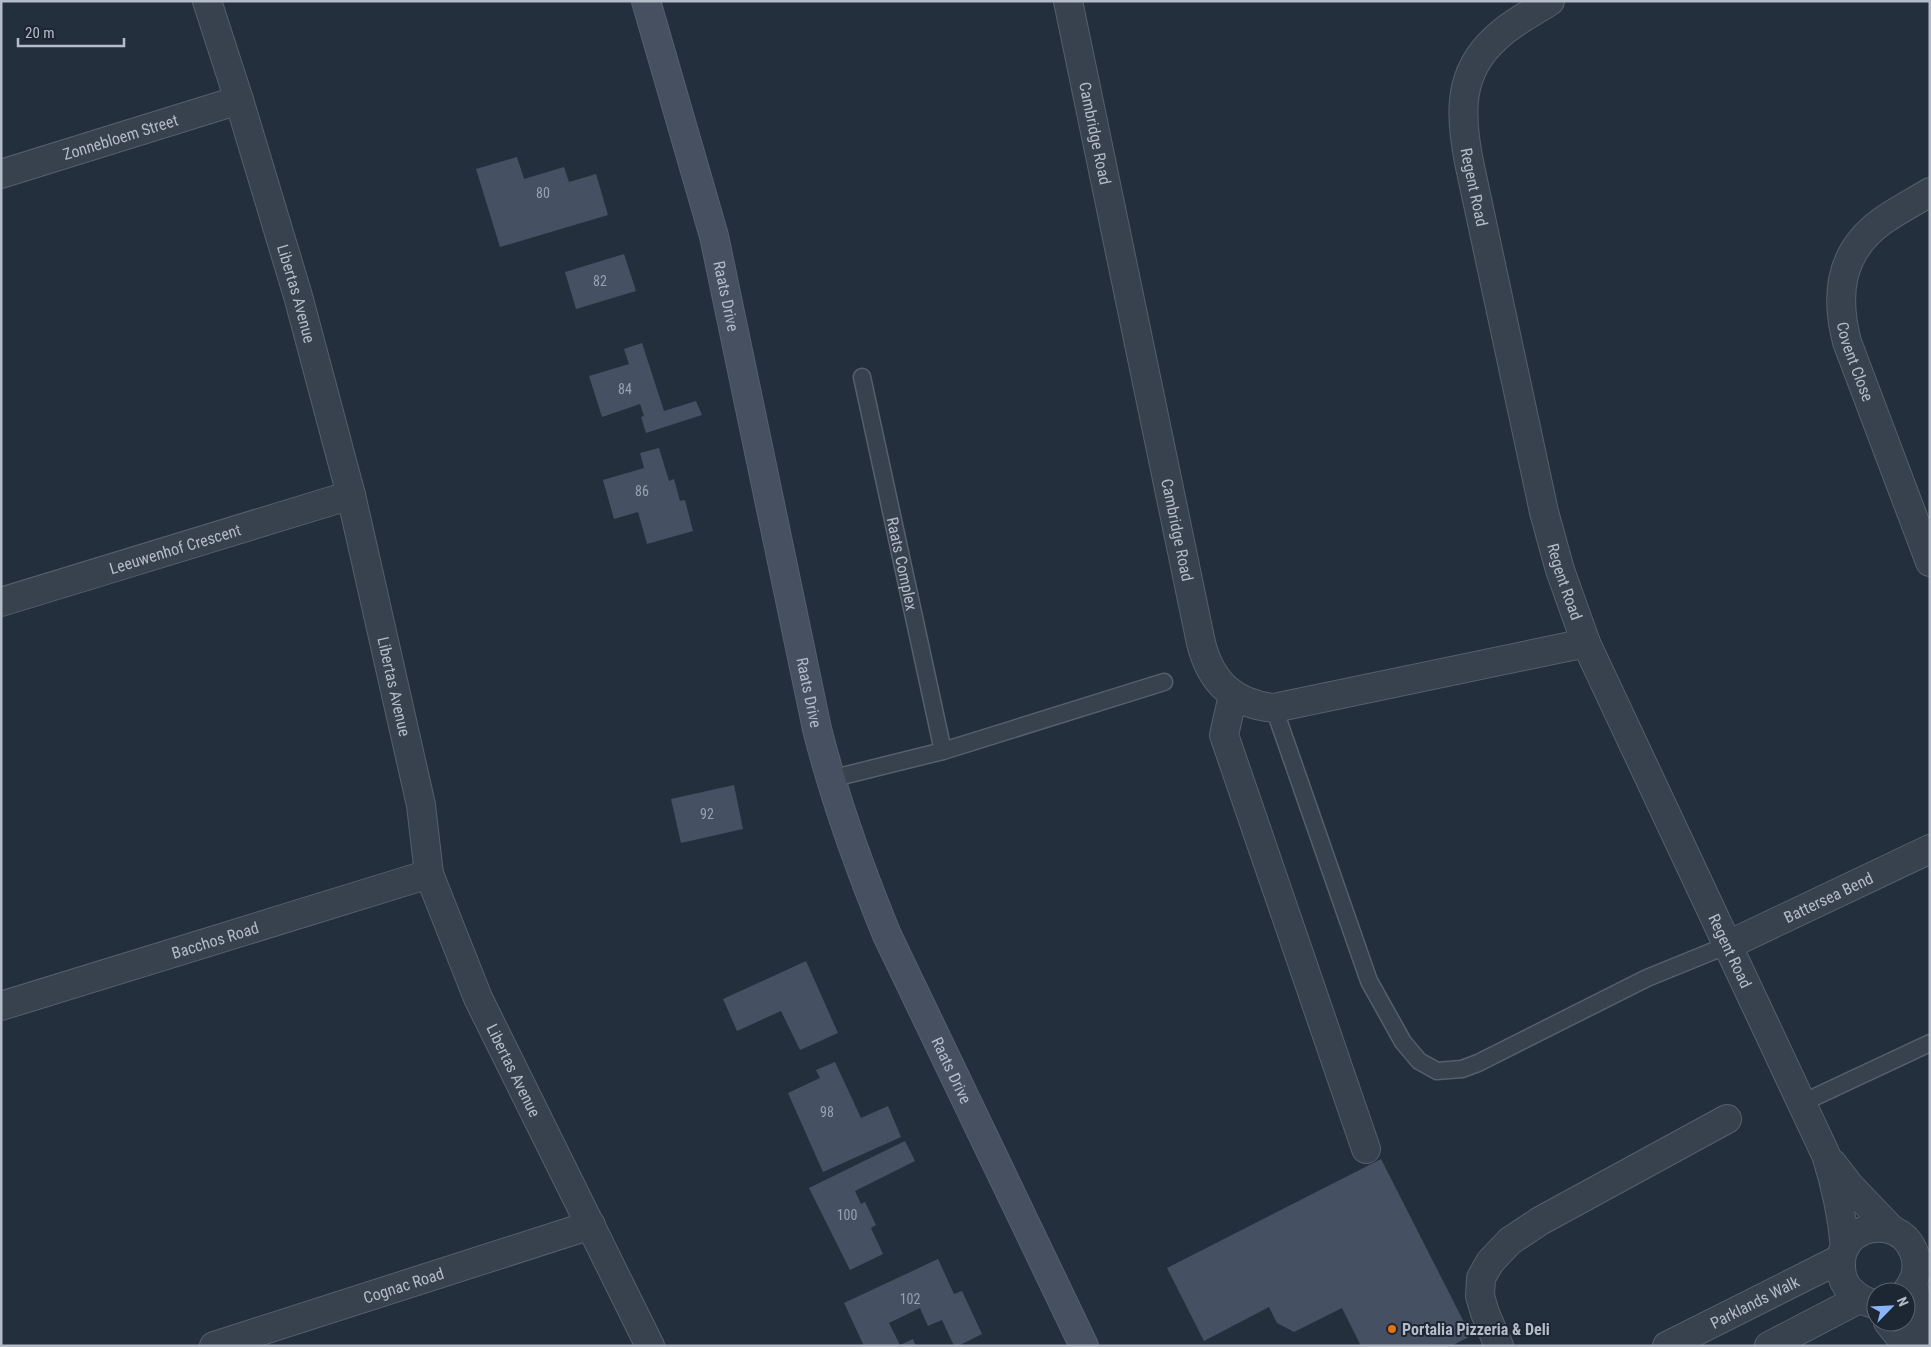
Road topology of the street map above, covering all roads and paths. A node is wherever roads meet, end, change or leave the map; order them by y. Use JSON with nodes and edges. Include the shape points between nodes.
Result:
{"nodes":[{"id":1,"x":207,"y":1,"type":"edge"},
{"id":2,"x":646,"y":1,"type":"edge"},
{"id":3,"x":1068,"y":1,"type":"edge"},
{"id":4,"x":1550,"y":1,"type":"edge"},
{"id":5,"x":240,"y":100,"type":"junction"},
{"id":6,"x":1,"y":174,"type":"edge"},
{"id":7,"x":1930,"y":192,"type":"edge"},
{"id":8,"x":862,"y":377,"type":"dead end"},
{"id":9,"x":351,"y":495,"type":"junction"},
{"id":10,"x":1930,"y":562,"type":"edge"},
{"id":11,"x":1,"y":602,"type":"edge"},
{"id":12,"x":1586,"y":643,"type":"junction"},
{"id":13,"x":1164,"y":682,"type":"dead end"},
{"id":14,"x":1233,"y":695,"type":"junction"},
{"id":15,"x":1274,"y":708,"type":"junction"},
{"id":16,"x":943,"y":751,"type":"junction"},
{"id":17,"x":830,"y":778,"type":"junction"},
{"id":18,"x":1930,"y":849,"type":"edge"},
{"id":19,"x":429,"y":874,"type":"junction"},
{"id":20,"x":1728,"y":946,"type":"junction"},
{"id":21,"x":1,"y":1006,"type":"edge"},
{"id":22,"x":1930,"y":1043,"type":"edge"},
{"id":23,"x":1802,"y":1103,"type":"junction"},
{"id":24,"x":1727,"y":1119,"type":"dead end"},
{"id":25,"x":1366,"y":1149,"type":"dead end"},
{"id":26,"x":1826,"y":1155,"type":"junction"},
{"id":27,"x":591,"y":1225,"type":"junction"},
{"id":28,"x":1891,"y":1229,"type":"junction"},
{"id":29,"x":1842,"y":1253,"type":"junction"},
{"id":30,"x":1912,"y":1282,"type":"edge"},
{"id":31,"x":1866,"y":1301,"type":"edge"},
{"id":32,"x":1866,"y":1310,"type":"edge"},
{"id":33,"x":1916,"y":1314,"type":"edge"},
{"id":34,"x":1895,"y":1332,"type":"edge"},
{"id":35,"x":214,"y":1346,"type":"edge"},
{"id":36,"x":650,"y":1346,"type":"edge"},
{"id":37,"x":1084,"y":1346,"type":"edge"},
{"id":38,"x":1499,"y":1346,"type":"edge"},
{"id":39,"x":1667,"y":1346,"type":"edge"},
{"id":40,"x":1769,"y":1346,"type":"edge"},
{"id":41,"x":1907,"y":1346,"type":"edge"},
{"id":42,"x":1923,"y":1346,"type":"edge"}],
"edges":[{"from":1,"to":5,"type":"street","name":"Libertas Avenue"},
{"from":2,"to":17,"type":"street","name":"Raats Drive","via":[[714,236]]},
{"from":3,"to":14,"type":"street","name":"Cambridge Road","via":[[1205,658],[1221,685]]},
{"from":4,"to":12,"type":"street","name":"Regent Road","via":[[1495,38],[1482,54],[1471,72],[1464,94],[1462,117],[1544,512]]},
{"from":5,"to":6,"type":"street","name":"Zonnebloem Street"},
{"from":5,"to":9,"type":"street","name":"Libertas Avenue","via":[[298,296]]},
{"from":7,"to":10,"type":"street","name":"Covent Close","via":[[1880,223],[1865,237],[1844,273],[1840,296],[1841,319],[1848,342]]},
{"from":8,"to":16,"type":"lane","name":"Raats Complex"},
{"from":9,"to":11,"type":"street","name":"Leeuwenhof Crescent"},
{"from":9,"to":19,"type":"street","name":"Libertas Avenue","via":[[421,805]]},
{"from":12,"to":15,"type":"street","name":"Cambridge Road"},
{"from":12,"to":20,"type":"street","name":"Regent Road"},
{"from":13,"to":16,"type":"lane"},
{"from":14,"to":15,"type":"street","name":"Cambridge Road","via":[[1260,707]]},
{"from":14,"to":25,"type":"street","via":[[1224,735]]},
{"from":15,"to":20,"type":"lane","via":[[1369,981],[1403,1042],[1418,1061],[1431,1069],[1442,1072],[1478,1063],[1648,978]]},
{"from":16,"to":17,"type":"lane"},
{"from":17,"to":37,"type":"street","name":"Raats Drive","via":[[860,868],[888,935]]},
{"from":18,"to":20,"type":"street","name":"Battersea Bend"},
{"from":19,"to":21,"type":"street","name":"Bacchos Road"},
{"from":19,"to":27,"type":"street","name":"Libertas Avenue","via":[[478,998]]},
{"from":20,"to":23,"type":"street","name":"Regent Road"},
{"from":22,"to":23,"type":"lane"},
{"from":23,"to":26,"type":"street","name":"Regent Road"},
{"from":24,"to":38,"type":"street","via":[[1540,1221],[1510,1241],[1490,1262],[1481,1278],[1480,1296]]},
{"from":26,"to":28,"type":"street","name":"Regent Road","via":[[1849,1185]]},
{"from":26,"to":29,"type":"street","name":"Regent Road","via":[[1842,1219]]},
{"from":27,"to":35,"type":"street","name":"Cognac Road"},
{"from":27,"to":36,"type":"street","name":"Libertas Avenue"},
{"from":28,"to":29,"type":"street","name":"Parklands Walk","via":[[1865,1229],[1853,1236]]},
{"from":28,"to":30,"type":"street","name":"Regent Road","via":[[1911,1245],[1916,1256],[1917,1269]]},
{"from":29,"to":31,"type":"street","name":"Regent Road","via":[[1841,1274],[1848,1288]]},
{"from":29,"to":39,"type":"street","name":"Parklands Walk"},
{"from":32,"to":40,"type":"street"},
{"from":33,"to":42,"type":"street"},
{"from":34,"to":41,"type":"street"}]}
